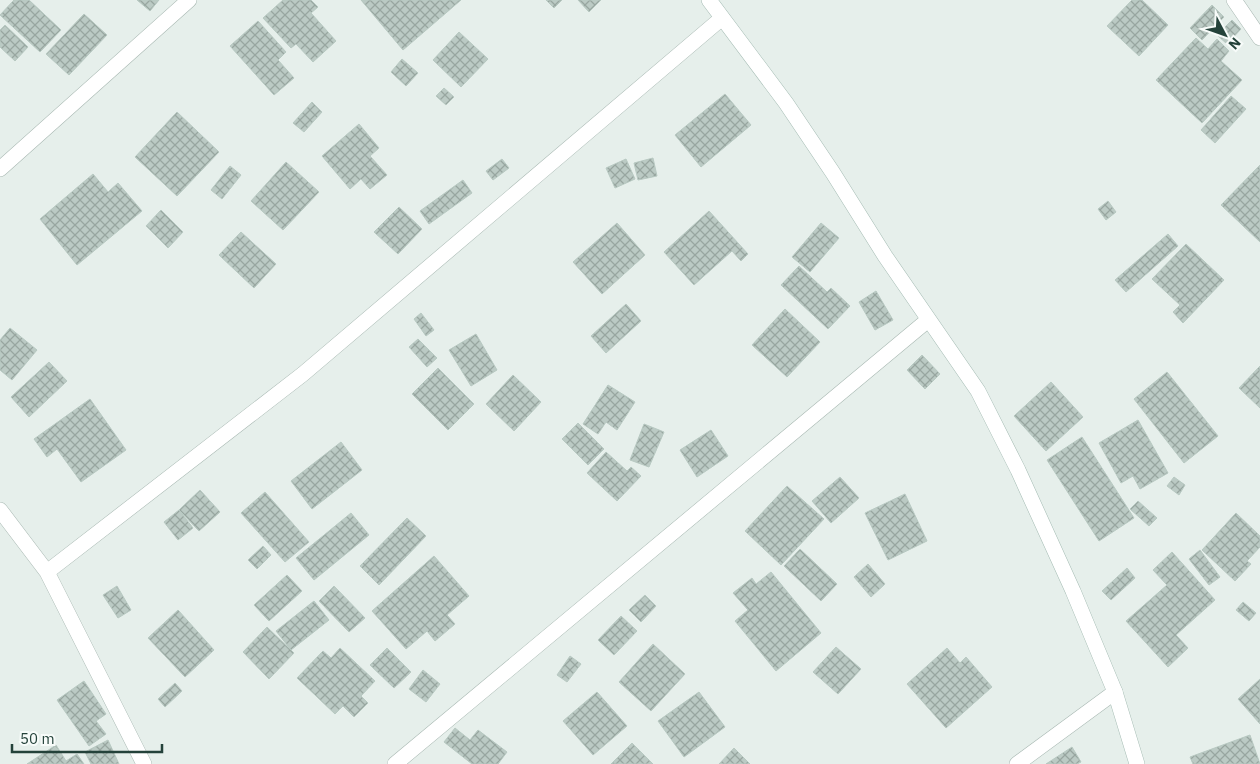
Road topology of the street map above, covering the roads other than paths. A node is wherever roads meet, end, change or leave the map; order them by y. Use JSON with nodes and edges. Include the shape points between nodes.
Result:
{"nodes":[{"id":1,"x":189,"y":0,"type":"edge"},
{"id":2,"x":709,"y":0,"type":"edge"},
{"id":3,"x":1234,"y":0,"type":"edge"},
{"id":4,"x":722,"y":18,"type":"junction"},
{"id":5,"x":1260,"y":38,"type":"edge"},
{"id":6,"x":0,"y":169,"type":"edge"},
{"id":7,"x":928,"y":320,"type":"junction"},
{"id":8,"x":0,"y":510,"type":"edge"},
{"id":9,"x":47,"y":572,"type":"junction"},
{"id":10,"x":1115,"y":692,"type":"junction"},
{"id":11,"x":144,"y":764,"type":"edge"},
{"id":12,"x":395,"y":764,"type":"edge"},
{"id":13,"x":1017,"y":764,"type":"edge"},
{"id":14,"x":1137,"y":764,"type":"edge"}],
"edges":[{"from":1,"to":6,"type":"street"},
{"from":2,"to":4,"type":"street"},
{"from":3,"to":5,"type":"street"},
{"from":4,"to":7,"type":"street","via":[[807,134]]},
{"from":4,"to":9,"type":"street","via":[[303,374]]},
{"from":7,"to":10,"type":"street","via":[[978,391],[1018,470]]},
{"from":7,"to":12,"type":"street"},
{"from":8,"to":9,"type":"street"},
{"from":9,"to":11,"type":"street"},
{"from":10,"to":13,"type":"street"},
{"from":10,"to":14,"type":"street"}]}
